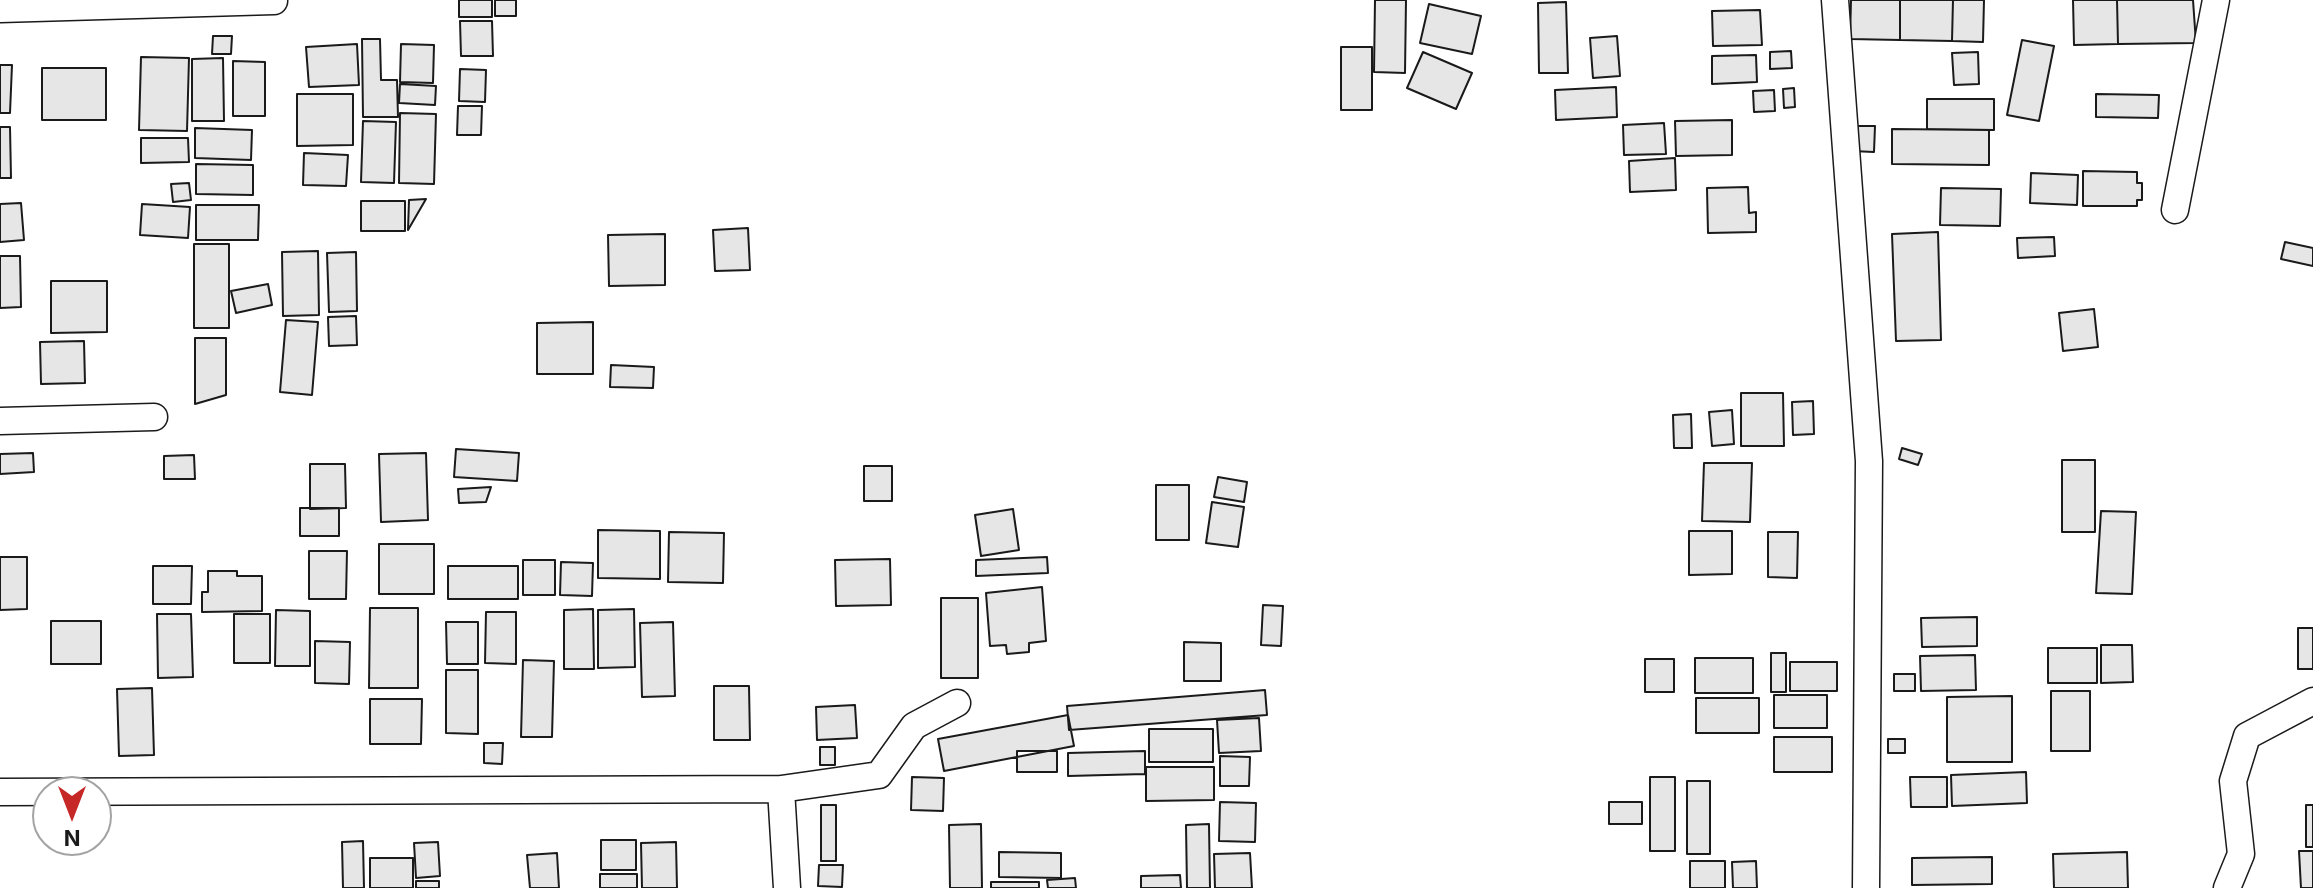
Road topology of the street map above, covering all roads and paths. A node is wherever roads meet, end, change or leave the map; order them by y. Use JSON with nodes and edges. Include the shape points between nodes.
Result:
{"nodes":[{"id":1,"x":1835,"y":0,"type":"edge"},
{"id":2,"x":2216,"y":0,"type":"edge"},
{"id":3,"x":274,"y":1,"type":"edge"},
{"id":4,"x":0,"y":9,"type":"edge"},
{"id":5,"x":2175,"y":210,"type":"dead end"},
{"id":6,"x":154,"y":417,"type":"dead end"},
{"id":7,"x":0,"y":421,"type":"edge"},
{"id":8,"x":2313,"y":701,"type":"edge"},
{"id":9,"x":957,"y":703,"type":"dead end"},
{"id":10,"x":781,"y":789,"type":"junction"},
{"id":11,"x":0,"y":792,"type":"edge"},
{"id":12,"x":787,"y":888,"type":"edge"},
{"id":13,"x":1866,"y":888,"type":"edge"},
{"id":14,"x":2227,"y":888,"type":"edge"}],
"edges":[{"from":1,"to":13,"type":"street","via":[[1869,461]]},
{"from":2,"to":5,"type":"street"},
{"from":3,"to":4,"type":"street"},
{"from":6,"to":7,"type":"street"},
{"from":8,"to":14,"type":"street","via":[[2247,736],[2233,781],[2241,854]]},
{"from":9,"to":10,"type":"street","via":[[914,726],[879,775]]},
{"from":10,"to":11,"type":"street"},
{"from":10,"to":12,"type":"street"}]}
